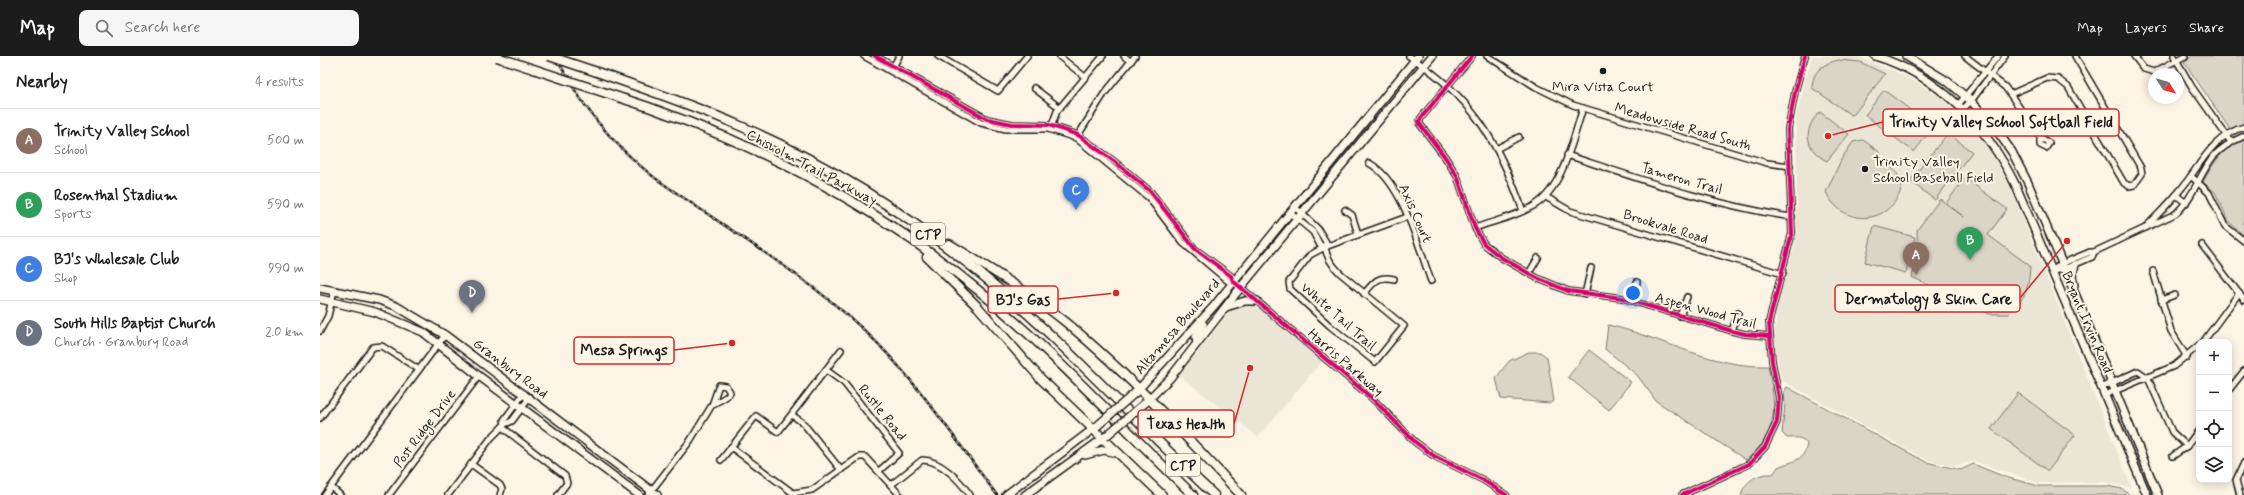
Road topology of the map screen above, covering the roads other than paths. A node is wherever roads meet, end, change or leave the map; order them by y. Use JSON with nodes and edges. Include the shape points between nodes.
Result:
{"nodes":[{"id":1,"x":494,"y":56,"type":"edge"},
{"id":2,"x":549,"y":56,"type":"edge"},
{"id":3,"x":864,"y":56,"type":"edge"},
{"id":4,"x":875,"y":56,"type":"edge"},
{"id":5,"x":899,"y":56,"type":"edge"},
{"id":6,"x":938,"y":56,"type":"edge"},
{"id":7,"x":1027,"y":56,"type":"edge"},
{"id":8,"x":1060,"y":56,"type":"edge"},
{"id":9,"x":1103,"y":56,"type":"edge"},
{"id":10,"x":1124,"y":56,"type":"edge"},
{"id":11,"x":1135,"y":56,"type":"edge"},
{"id":12,"x":1432,"y":56,"type":"edge"},
{"id":13,"x":1472,"y":56,"type":"edge"},
{"id":14,"x":1487,"y":56,"type":"edge"},
{"id":15,"x":1805,"y":56,"type":"edge"},
{"id":16,"x":1876,"y":56,"type":"edge"},
{"id":17,"x":1906,"y":56,"type":"edge"},
{"id":18,"x":1965,"y":56,"type":"edge"},
{"id":19,"x":1998,"y":56,"type":"edge"},
{"id":20,"x":2005,"y":56,"type":"edge"},
{"id":21,"x":2075,"y":56,"type":"edge"},
{"id":22,"x":2134,"y":56,"type":"edge"},
{"id":23,"x":2185,"y":56,"type":"edge"},
{"id":24,"x":1414,"y":57,"type":"edge"},
{"id":25,"x":2175,"y":58,"type":"edge"},
{"id":26,"x":1130,"y":62,"type":"junction"},
{"id":27,"x":1424,"y":66,"type":"junction"},
{"id":28,"x":892,"y":68,"type":"junction"},
{"id":29,"x":1989,"y":73,"type":"junction"},
{"id":30,"x":1085,"y":77,"type":"junction"},
{"id":31,"x":1448,"y":86,"type":"junction"},
{"id":32,"x":1034,"y":88,"type":"dead end"},
{"id":33,"x":2011,"y":94,"type":"junction"},
{"id":34,"x":1969,"y":99,"type":"junction"},
{"id":35,"x":1960,"y":107,"type":"junction"},
{"id":36,"x":1060,"y":108,"type":"junction"},
{"id":37,"x":1583,"y":108,"type":"junction"},
{"id":38,"x":1052,"y":125,"type":"junction"},
{"id":39,"x":1362,"y":126,"type":"junction"},
{"id":40,"x":2244,"y":127,"type":"edge"},
{"id":41,"x":2226,"y":135,"type":"junction"},
{"id":42,"x":2244,"y":136,"type":"edge"},
{"id":43,"x":1077,"y":137,"type":"junction"},
{"id":44,"x":1519,"y":137,"type":"dead end"},
{"id":45,"x":2040,"y":137,"type":"dead end"},
{"id":46,"x":2231,"y":142,"type":"junction"},
{"id":47,"x":1498,"y":148,"type":"junction"},
{"id":48,"x":1350,"y":155,"type":"junction"},
{"id":49,"x":1567,"y":155,"type":"junction"},
{"id":50,"x":1369,"y":163,"type":"dead end"},
{"id":51,"x":1790,"y":166,"type":"junction"},
{"id":52,"x":2190,"y":176,"type":"junction"},
{"id":53,"x":2198,"y":183,"type":"junction"},
{"id":54,"x":2176,"y":195,"type":"junction"},
{"id":55,"x":1546,"y":197,"type":"junction"},
{"id":56,"x":2186,"y":203,"type":"junction"},
{"id":57,"x":1293,"y":210,"type":"junction"},
{"id":58,"x":1345,"y":210,"type":"dead end"},
{"id":59,"x":1523,"y":211,"type":"junction"},
{"id":60,"x":1299,"y":216,"type":"junction"},
{"id":61,"x":1407,"y":217,"type":"junction"},
{"id":62,"x":1792,"y":217,"type":"junction"},
{"id":63,"x":912,"y":222,"type":"junction"},
{"id":64,"x":1475,"y":228,"type":"junction"},
{"id":65,"x":2143,"y":230,"type":"junction"},
{"id":66,"x":902,"y":233,"type":"junction"},
{"id":67,"x":1358,"y":234,"type":"junction"},
{"id":68,"x":2244,"y":241,"type":"edge"},
{"id":69,"x":2202,"y":245,"type":"dead end"},
{"id":70,"x":1325,"y":247,"type":"junction"},
{"id":71,"x":2094,"y":252,"type":"junction"},
{"id":72,"x":1538,"y":258,"type":"dead end"},
{"id":73,"x":2075,"y":265,"type":"junction"},
{"id":74,"x":2062,"y":267,"type":"junction"},
{"id":75,"x":1591,"y":268,"type":"dead end"},
{"id":76,"x":2052,"y":271,"type":"junction"},
{"id":77,"x":2153,"y":271,"type":"dead end"},
{"id":78,"x":1529,"y":273,"type":"junction"},
{"id":79,"x":1782,"y":274,"type":"junction"},
{"id":80,"x":1394,"y":279,"type":"dead end"},
{"id":81,"x":1233,"y":281,"type":"junction"},
{"id":82,"x":1431,"y":281,"type":"dead end"},
{"id":83,"x":1638,"y":282,"type":"dead end"},
{"id":84,"x":1241,"y":287,"type":"junction"},
{"id":85,"x":320,"y":288,"type":"edge"},
{"id":86,"x":334,"y":291,"type":"junction"},
{"id":87,"x":2239,"y":292,"type":"junction"},
{"id":88,"x":1364,"y":294,"type":"junction"},
{"id":89,"x":1585,"y":294,"type":"junction"},
{"id":90,"x":2175,"y":295,"type":"dead end"},
{"id":91,"x":1687,"y":297,"type":"dead end"},
{"id":92,"x":320,"y":299,"type":"edge"},
{"id":93,"x":2162,"y":300,"type":"junction"},
{"id":94,"x":2244,"y":300,"type":"edge"},
{"id":95,"x":332,"y":301,"type":"junction"},
{"id":96,"x":1257,"y":301,"type":"junction"},
{"id":97,"x":1632,"y":301,"type":"junction"},
{"id":98,"x":1226,"y":307,"type":"junction"},
{"id":99,"x":2081,"y":308,"type":"junction"},
{"id":100,"x":1738,"y":313,"type":"dead end"},
{"id":101,"x":1207,"y":314,"type":"junction"},
{"id":102,"x":1680,"y":316,"type":"junction"},
{"id":103,"x":320,"y":331,"type":"edge"},
{"id":104,"x":1732,"y":331,"type":"junction"},
{"id":105,"x":445,"y":334,"type":"junction"},
{"id":106,"x":1188,"y":335,"type":"junction"},
{"id":107,"x":1769,"y":336,"type":"junction"},
{"id":108,"x":2205,"y":339,"type":"edge"},
{"id":109,"x":439,"y":343,"type":"junction"},
{"id":110,"x":1197,"y":343,"type":"junction"},
{"id":111,"x":2196,"y":349,"type":"edge"},
{"id":112,"x":841,"y":350,"type":"dead end"},
{"id":113,"x":2187,"y":357,"type":"junction"},
{"id":114,"x":418,"y":370,"type":"junction"},
{"id":115,"x":826,"y":370,"type":"junction"},
{"id":116,"x":2244,"y":371,"type":"edge"},
{"id":117,"x":2130,"y":375,"type":"junction"},
{"id":118,"x":479,"y":376,"type":"junction"},
{"id":119,"x":1170,"y":378,"type":"junction"},
{"id":120,"x":2148,"y":378,"type":"junction"},
{"id":121,"x":2111,"y":383,"type":"junction"},
{"id":122,"x":2134,"y":384,"type":"junction"},
{"id":123,"x":2232,"y":386,"type":"edge"},
{"id":124,"x":2101,"y":388,"type":"junction"},
{"id":125,"x":1137,"y":390,"type":"junction"},
{"id":126,"x":2115,"y":393,"type":"junction"},
{"id":127,"x":527,"y":395,"type":"junction"},
{"id":128,"x":2105,"y":396,"type":"junction"},
{"id":129,"x":1147,"y":401,"type":"junction"},
{"id":130,"x":712,"y":405,"type":"dead end"},
{"id":131,"x":519,"y":406,"type":"junction"},
{"id":132,"x":792,"y":415,"type":"junction"},
{"id":133,"x":320,"y":418,"type":"edge"},
{"id":134,"x":503,"y":426,"type":"junction"},
{"id":135,"x":1094,"y":428,"type":"junction"},
{"id":136,"x":2196,"y":434,"type":"edge"},
{"id":137,"x":1104,"y":438,"type":"junction"},
{"id":138,"x":2187,"y":446,"type":"junction"},
{"id":139,"x":731,"y":447,"type":"junction"},
{"id":140,"x":1117,"y":453,"type":"junction"},
{"id":141,"x":1059,"y":454,"type":"junction"},
{"id":142,"x":2173,"y":456,"type":"dead end"},
{"id":143,"x":1079,"y":457,"type":"junction"},
{"id":144,"x":720,"y":460,"type":"dead end"},
{"id":145,"x":2244,"y":463,"type":"edge"},
{"id":146,"x":471,"y":464,"type":"junction"},
{"id":147,"x":841,"y":470,"type":"junction"},
{"id":148,"x":879,"y":471,"type":"junction"},
{"id":149,"x":1049,"y":478,"type":"junction"},
{"id":150,"x":891,"y":484,"type":"junction"},
{"id":151,"x":331,"y":487,"type":"junction"},
{"id":152,"x":653,"y":494,"type":"edge"},
{"id":153,"x":793,"y":494,"type":"edge"},
{"id":154,"x":325,"y":495,"type":"edge"},
{"id":155,"x":340,"y":495,"type":"edge"},
{"id":156,"x":389,"y":495,"type":"edge"},
{"id":157,"x":448,"y":495,"type":"edge"},
{"id":158,"x":500,"y":495,"type":"edge"},
{"id":159,"x":558,"y":495,"type":"edge"},
{"id":160,"x":639,"y":495,"type":"edge"},
{"id":161,"x":900,"y":495,"type":"edge"},
{"id":162,"x":970,"y":495,"type":"edge"},
{"id":163,"x":1006,"y":495,"type":"edge"},
{"id":164,"x":1025,"y":495,"type":"edge"},
{"id":165,"x":1162,"y":495,"type":"edge"},
{"id":166,"x":1194,"y":495,"type":"edge"},
{"id":167,"x":1214,"y":495,"type":"edge"},
{"id":168,"x":1241,"y":495,"type":"edge"},
{"id":169,"x":1506,"y":495,"type":"edge"},
{"id":170,"x":1682,"y":495,"type":"edge"},
{"id":171,"x":2147,"y":495,"type":"edge"},
{"id":172,"x":2158,"y":495,"type":"edge"},
{"id":173,"x":2240,"y":495,"type":"edge"}],
"edges":[{"from":1,"to":66,"type":"highway","name":"Chisholm Trail Parkway","number":"CTP","bridge":true,"via":[[673,115],[750,147],[824,184]]},
{"from":2,"to":63,"type":"highway","name":"Chisholm Trail Parkway","number":"CTP","bridge":true,"via":[[690,105],[763,136],[836,174]]},
{"from":3,"to":28,"type":"street","name":"Harris Parkway"},
{"from":4,"to":28,"type":"street","name":"Harris Parkway"},
{"from":5,"to":28,"type":"street"},
{"from":6,"to":7,"type":"street","via":[[998,91]]},
{"from":8,"to":30,"type":"street"},
{"from":9,"to":30,"type":"street"},
{"from":10,"to":26,"type":"street"},
{"from":11,"to":26,"type":"street"},
{"from":12,"to":27,"type":"main road","name":"Altamesa Boulevard"},
{"from":13,"to":31,"type":"street"},
{"from":14,"to":37,"type":"street","name":"Meadowside Road South","via":[[1536,87]]},
{"from":15,"to":51,"type":"street","via":[[1790,111]]},
{"from":16,"to":35,"type":"main road","name":"Bryant Irvin Road","via":[[1927,80]]},
{"from":17,"to":34,"type":"main road","name":"Bryant Irvin Road","via":[[1934,72]]},
{"from":18,"to":29,"type":"street"},
{"from":19,"to":29,"type":"street"},
{"from":20,"to":29,"type":"street"},
{"from":21,"to":33,"type":"street","via":[[2141,168],[2142,174],[2134,185],[2124,183],[2068,87],[2061,81],[2047,78]]},
{"from":22,"to":25,"type":"street","via":[[2144,69],[2150,72],[2160,71]]},
{"from":23,"to":25,"type":"street"},
{"from":24,"to":27,"type":"street"},
{"from":24,"to":39,"type":"main road","name":"Altamesa Boulevard"},
{"from":25,"to":41,"type":"street"},
{"from":26,"to":43,"type":"street","via":[[1104,94]]},
{"from":27,"to":31,"type":"street"},
{"from":27,"to":48,"type":"main road","name":"Altamesa Boulevard"},
{"from":28,"to":38,"type":"street","name":"Harris Parkway","via":[[987,120],[1012,124]]},
{"from":28,"to":43,"type":"street","name":"Harris Parkway","via":[[981,123],[1006,129],[1048,129]]},
{"from":29,"to":33,"type":"street"},
{"from":29,"to":34,"type":"street"},
{"from":30,"to":36,"type":"street"},
{"from":31,"to":47,"type":"street","via":[[1480,121]]},
{"from":31,"to":64,"type":"street","name":"Aspen Wood Trail","via":[[1419,123],[1457,176]]},
{"from":32,"to":36,"type":"street"},
{"from":33,"to":45,"type":"street"},
{"from":34,"to":35,"type":"street"},
{"from":34,"to":74,"type":"main road","name":"Bryant Irvin Road","via":[[2000,134],[2012,152],[2028,183]]},
{"from":35,"to":76,"type":"main road","name":"Bryant Irvin Road","via":[[1982,129],[2008,169]]},
{"from":36,"to":38,"type":"street"},
{"from":37,"to":49,"type":"street"},
{"from":37,"to":51,"type":"street","name":"Meadowside Road South","via":[[1767,163]]},
{"from":38,"to":43,"type":"street","name":"Harris Parkway"},
{"from":39,"to":48,"type":"main road","via":[[1363,130],[1351,148]]},
{"from":39,"to":57,"type":"main road","name":"Altamesa Boulevard"},
{"from":40,"to":41,"type":"street"},
{"from":41,"to":46,"type":"street"},
{"from":41,"to":52,"type":"street","via":[[2208,152]]},
{"from":42,"to":46,"type":"street"},
{"from":43,"to":81,"type":"street","name":"Harris Parkway","via":[[1135,182],[1190,246],[1228,281]]},
{"from":44,"to":47,"type":"street"},
{"from":46,"to":53,"type":"street","via":[[2215,155]]},
{"from":47,"to":59,"type":"street"},
{"from":48,"to":60,"type":"main road","name":"Altamesa Boulevard"},
{"from":49,"to":55,"type":"street","via":[[1560,175]]},
{"from":49,"to":62,"type":"street","name":"Tameron Trail","via":[[1687,193],[1760,212]]},
{"from":50,"to":61,"type":"street","name":"Axis Court","via":[[1379,168],[1398,194]]},
{"from":51,"to":62,"type":"street"},
{"from":52,"to":53,"type":"street"},
{"from":52,"to":54,"type":"street"},
{"from":53,"to":56,"type":"street"},
{"from":53,"to":68,"type":"street","via":[[2209,193],[2225,226]]},
{"from":54,"to":56,"type":"street"},
{"from":54,"to":65,"type":"street"},
{"from":55,"to":59,"type":"street"},
{"from":55,"to":79,"type":"street","name":"Brookvale Road","via":[[1570,211]]},
{"from":56,"to":65,"type":"street","via":[[2176,214]]},
{"from":57,"to":60,"type":"street"},
{"from":57,"to":81,"type":"main road","name":"Altamesa Boulevard"},
{"from":58,"to":67,"type":"street","via":[[1352,215]]},
{"from":59,"to":64,"type":"street"},
{"from":60,"to":70,"type":"street","via":[[1318,229],[1326,242]]},
{"from":60,"to":84,"type":"main road","name":"Altamesa Boulevard"},
{"from":61,"to":67,"type":"street","name":"White Tail Trail"},
{"from":61,"to":82,"type":"street","name":"Axis Court"},
{"from":62,"to":79,"type":"street","via":[[1792,233]]},
{"from":63,"to":125,"type":"highway","via":[[973,258],[1067,323]]},
{"from":63,"to":167,"type":"highway","name":"Chisholm Trail Parkway","number":"CTP","via":[[1027,314]]},
{"from":64,"to":78,"type":"street","name":"Aspen Wood Trail","via":[[1488,248]]},
{"from":65,"to":71,"type":"street"},
{"from":66,"to":135,"type":"highway","via":[[971,299],[1033,370]]},
{"from":66,"to":166,"type":"highway","name":"Chisholm Trail Parkway","number":"CTP","via":[[997,306]]},
{"from":67,"to":70,"type":"street","name":"White Tail Trail"},
{"from":69,"to":87,"type":"street"},
{"from":70,"to":88,"type":"street","via":[[1331,263]]},
{"from":70,"to":88,"type":"street","name":"White Tail Trail","via":[[1310,255],[1289,282],[1290,289],[1330,326],[1375,362],[1404,326]]},
{"from":71,"to":73,"type":"street","via":[[2092,257]]},
{"from":71,"to":74,"type":"street"},
{"from":72,"to":78,"type":"street"},
{"from":73,"to":74,"type":"street"},
{"from":73,"to":99,"type":"main road","via":[[2072,281]]},
{"from":74,"to":76,"type":"street"},
{"from":74,"to":99,"type":"main road","name":"Bryant Irvin Road"},
{"from":75,"to":89,"type":"street"},
{"from":76,"to":124,"type":"main road","name":"Bryant Irvin Road"},
{"from":77,"to":93,"type":"street"},
{"from":78,"to":89,"type":"street","name":"Aspen Wood Trail","via":[[1552,285]]},
{"from":79,"to":107,"type":"street","via":[[1773,305]]},
{"from":80,"to":88,"type":"street","via":[[1385,276],[1375,281]]},
{"from":81,"to":84,"type":"street","name":"Harris Parkway"},
{"from":81,"to":101,"type":"main road","name":"Altamesa Boulevard"},
{"from":83,"to":97,"type":"street"},
{"from":84,"to":96,"type":"street","name":"Harris Parkway"},
{"from":84,"to":98,"type":"main road","name":"Altamesa Boulevard"},
{"from":85,"to":86,"type":"main road","name":"Granbury Road"},
{"from":86,"to":95,"type":"street"},
{"from":86,"to":105,"type":"main road","name":"Granbury Road","via":[[396,306]]},
{"from":87,"to":94,"type":"street"},
{"from":87,"to":108,"type":"street"},
{"from":89,"to":97,"type":"street","name":"Aspen Wood Trail"},
{"from":90,"to":93,"type":"street"},
{"from":91,"to":102,"type":"street"},
{"from":92,"to":95,"type":"main road","name":"Granbury Road"},
{"from":93,"to":113,"type":"street","via":[[2171,331]]},
{"from":95,"to":103,"type":"street"},
{"from":95,"to":109,"type":"main road","name":"Granbury Road","via":[[403,322]]},
{"from":96,"to":98,"type":"main road","via":[[1245,301]]},
{"from":96,"to":169,"type":"street","name":"Harris Parkway","via":[[1373,399],[1415,442],[1434,456],[1483,480]]},
{"from":97,"to":102,"type":"street","name":"Aspen Wood Trail"},
{"from":98,"to":110,"type":"main road","name":"Altamesa Boulevard"},
{"from":99,"to":121,"type":"main road","name":"Bryant Irvin Road"},
{"from":100,"to":104,"type":"street"},
{"from":101,"to":106,"type":"main road","name":"Altamesa Boulevard"},
{"from":101,"to":110,"type":"main road","via":[[1196,337]]},
{"from":102,"to":104,"type":"street","name":"Aspen Wood Trail"},
{"from":104,"to":107,"type":"street","name":"Aspen Wood Trail"},
{"from":105,"to":109,"type":"street"},
{"from":105,"to":127,"type":"main road","name":"Granbury Road"},
{"from":106,"to":119,"type":"main road","via":[[1191,344]]},
{"from":106,"to":125,"type":"main road","name":"Altamesa Boulevard"},
{"from":107,"to":170,"type":"street","via":[[1779,398],[1777,422],[1769,440],[1749,464]]},
{"from":109,"to":114,"type":"street"},
{"from":109,"to":118,"type":"main road","name":"Granbury Road"},
{"from":110,"to":119,"type":"main road","name":"Altamesa Boulevard"},
{"from":111,"to":113,"type":"street"},
{"from":112,"to":115,"type":"street"},
{"from":113,"to":120,"type":"street"},
{"from":114,"to":133,"type":"street","via":[[382,346],[373,348]]},
{"from":114,"to":151,"type":"street"},
{"from":115,"to":132,"type":"street"},
{"from":115,"to":148,"type":"street","name":"Rustle Road","via":[[844,383],[900,452]]},
{"from":116,"to":123,"type":"street"},
{"from":117,"to":120,"type":"street","via":[[2138,371]]},
{"from":117,"to":121,"type":"street"},
{"from":117,"to":122,"type":"street"},
{"from":118,"to":131,"type":"main road","name":"Granbury Road"},
{"from":118,"to":156,"type":"street","name":"Post Ridge Drive"},
{"from":119,"to":129,"type":"main road","name":"Altamesa Boulevard"},
{"from":120,"to":122,"type":"street"},
{"from":120,"to":138,"type":"street","via":[[2172,432]]},
{"from":121,"to":124,"type":"street"},
{"from":121,"to":126,"type":"main road","name":"Bryant Irvin Road"},
{"from":122,"to":126,"type":"street"},
{"from":124,"to":128,"type":"main road","name":"Bryant Irvin Road"},
{"from":125,"to":129,"type":"highway"},
{"from":125,"to":135,"type":"main road","name":"Altamesa Boulevard","bridge":true},
{"from":126,"to":128,"type":"street"},
{"from":126,"to":172,"type":"main road","name":"Bryant Irvin Road"},
{"from":127,"to":131,"type":"street"},
{"from":127,"to":152,"type":"main road","name":"Granbury Road"},
{"from":128,"to":171,"type":"main road","name":"Bryant Irvin Road"},
{"from":129,"to":137,"type":"main road","name":"Altamesa Boulevard","bridge":true},
{"from":129,"to":168,"type":"highway"},
{"from":130,"to":152,"type":"street"},
{"from":131,"to":134,"type":"street","via":[[504,420]]},
{"from":131,"to":160,"type":"main road","name":"Granbury Road"},
{"from":132,"to":139,"type":"street","via":[[778,432],[756,416]]},
{"from":132,"to":147,"type":"street","via":[[803,423]]},
{"from":134,"to":146,"type":"street"},
{"from":134,"to":159,"type":"street","via":[[565,476],[567,483]]},
{"from":135,"to":137,"type":"highway"},
{"from":135,"to":141,"type":"main road","name":"Altamesa Boulevard"},
{"from":136,"to":138,"type":"street"},
{"from":137,"to":140,"type":"highway"},
{"from":137,"to":143,"type":"main road","name":"Altamesa Boulevard"},
{"from":138,"to":142,"type":"street"},
{"from":139,"to":144,"type":"street"},
{"from":139,"to":153,"type":"street"},
{"from":140,"to":143,"type":"main road","via":[[1104,450]]},
{"from":140,"to":165,"type":"highway"},
{"from":141,"to":149,"type":"main road","via":[[1047,470]]},
{"from":141,"to":163,"type":"main road","name":"Altamesa Boulevard"},
{"from":143,"to":149,"type":"main road","name":"Altamesa Boulevard"},
{"from":145,"to":173,"type":"street","via":[[2236,480]]},
{"from":146,"to":157,"type":"street"},
{"from":146,"to":158,"type":"street","via":[[500,485]]},
{"from":147,"to":148,"type":"street","via":[[859,457],[865,457]]},
{"from":147,"to":153,"type":"street","via":[[812,490]]},
{"from":148,"to":150,"type":"street"},
{"from":149,"to":164,"type":"main road","name":"Altamesa Boulevard"},
{"from":150,"to":161,"type":"street"},
{"from":150,"to":162,"type":"street","via":[[922,460],[928,460],[956,476]]},
{"from":151,"to":154,"type":"street"},
{"from":151,"to":155,"type":"street"}]}
